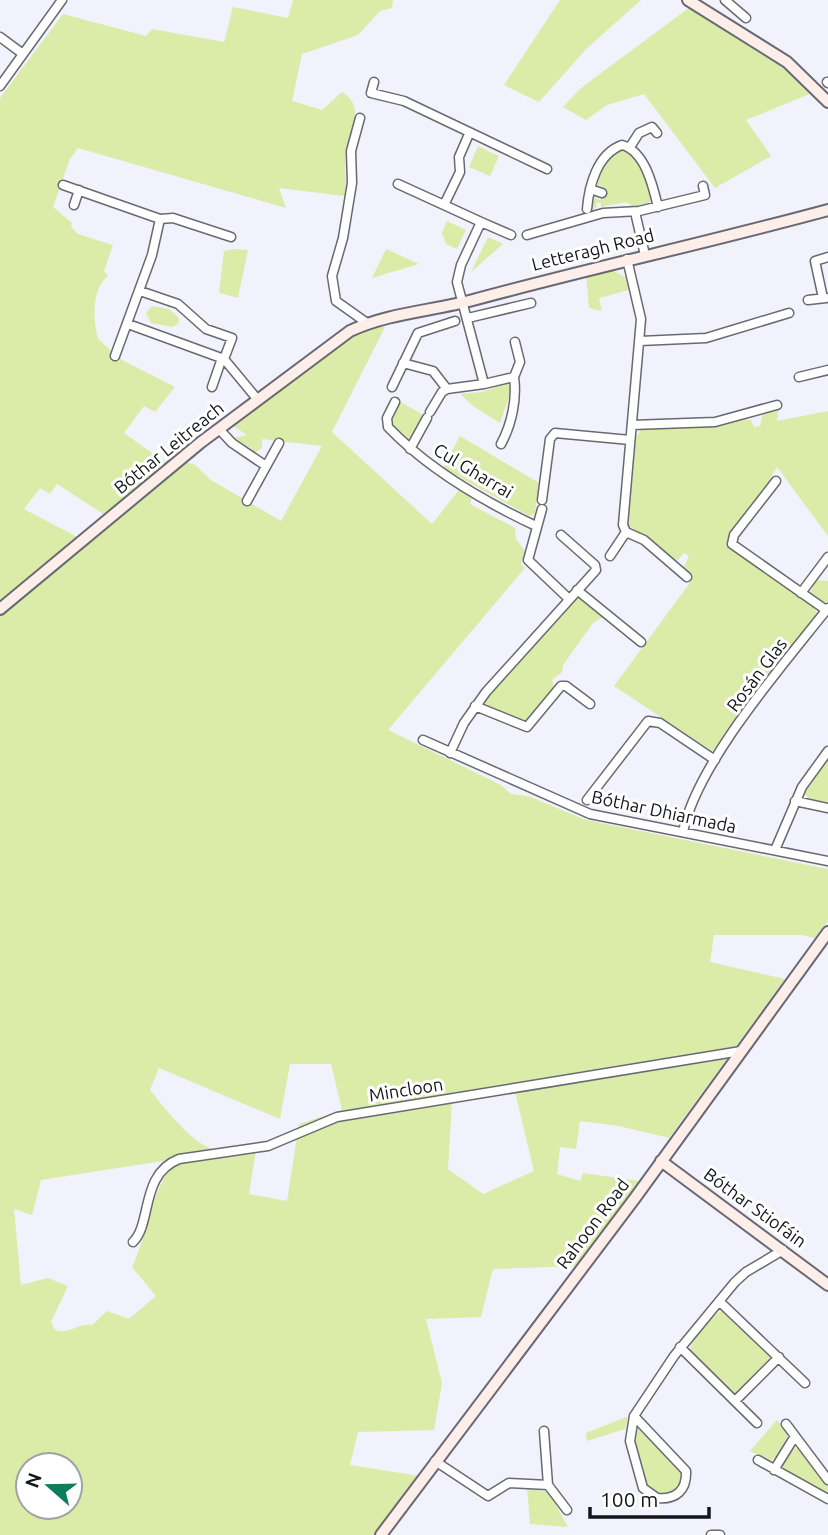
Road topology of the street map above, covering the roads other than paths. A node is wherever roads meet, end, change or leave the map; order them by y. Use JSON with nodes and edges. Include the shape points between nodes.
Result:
{"nodes":[{"id":1,"x":62,"y":0,"type":"edge"},
{"id":2,"x":688,"y":0,"type":"edge"},
{"id":3,"x":725,"y":0,"type":"edge"},
{"id":4,"x":746,"y":18,"type":"dead end"},
{"id":5,"x":0,"y":37,"type":"edge"},
{"id":6,"x":23,"y":54,"type":"junction"},
{"id":7,"x":374,"y":82,"type":"dead end"},
{"id":8,"x":0,"y":86,"type":"edge"},
{"id":9,"x":828,"y":102,"type":"edge"},
{"id":10,"x":360,"y":118,"type":"dead end"},
{"id":11,"x":657,"y":133,"type":"dead end"},
{"id":12,"x":469,"y":134,"type":"junction"},
{"id":13,"x":524,"y":146,"type":"dead end"},
{"id":14,"x":630,"y":147,"type":"junction"},
{"id":15,"x":519,"y":156,"type":"junction"},
{"id":16,"x":547,"y":169,"type":"dead end"},
{"id":17,"x":398,"y":184,"type":"dead end"},
{"id":18,"x":63,"y":185,"type":"dead end"},
{"id":19,"x":703,"y":186,"type":"dead end"},
{"id":20,"x":590,"y":189,"type":"junction"},
{"id":21,"x":79,"y":190,"type":"junction"},
{"id":22,"x":602,"y":193,"type":"dead end"},
{"id":23,"x":74,"y":205,"type":"dead end"},
{"id":24,"x":444,"y":205,"type":"junction"},
{"id":25,"x":658,"y":207,"type":"junction"},
{"id":26,"x":587,"y":209,"type":"dead end"},
{"id":27,"x":828,"y":210,"type":"edge"},
{"id":28,"x":635,"y":212,"type":"junction"},
{"id":29,"x":160,"y":219,"type":"junction"},
{"id":30,"x":481,"y":222,"type":"junction"},
{"id":31,"x":511,"y":235,"type":"dead end"},
{"id":32,"x":527,"y":235,"type":"dead end"},
{"id":33,"x":231,"y":237,"type":"dead end"},
{"id":34,"x":645,"y":255,"type":"junction"},
{"id":35,"x":828,"y":257,"type":"edge"},
{"id":36,"x":628,"y":260,"type":"junction"},
{"id":37,"x":140,"y":291,"type":"junction"},
{"id":38,"x":826,"y":298,"type":"edge"},
{"id":39,"x":808,"y":300,"type":"dead end"},
{"id":40,"x":463,"y":302,"type":"junction"},
{"id":41,"x":531,"y":303,"type":"dead end"},
{"id":42,"x":789,"y":313,"type":"dead end"},
{"id":43,"x":468,"y":318,"type":"junction"},
{"id":44,"x":455,"y":321,"type":"dead end"},
{"id":45,"x":367,"y":323,"type":"junction"},
{"id":46,"x":128,"y":324,"type":"junction"},
{"id":47,"x":640,"y":341,"type":"junction"},
{"id":48,"x":515,"y":342,"type":"dead end"},
{"id":49,"x":115,"y":356,"type":"dead end"},
{"id":50,"x":223,"y":358,"type":"junction"},
{"id":51,"x":403,"y":363,"type":"junction"},
{"id":52,"x":828,"y":370,"type":"edge"},
{"id":53,"x":514,"y":377,"type":"junction"},
{"id":54,"x":799,"y":377,"type":"dead end"},
{"id":55,"x":484,"y":384,"type":"junction"},
{"id":56,"x":212,"y":387,"type":"dead end"},
{"id":57,"x":392,"y":387,"type":"dead end"},
{"id":58,"x":447,"y":389,"type":"junction"},
{"id":59,"x":258,"y":400,"type":"junction"},
{"id":60,"x":395,"y":402,"type":"dead end"},
{"id":61,"x":777,"y":405,"type":"dead end"},
{"id":62,"x":632,"y":425,"type":"junction"},
{"id":63,"x":219,"y":429,"type":"junction"},
{"id":64,"x":630,"y":440,"type":"junction"},
{"id":65,"x":279,"y":443,"type":"dead end"},
{"id":66,"x":501,"y":444,"type":"dead end"},
{"id":67,"x":410,"y":449,"type":"junction"},
{"id":68,"x":266,"y":466,"type":"junction"},
{"id":69,"x":776,"y":481,"type":"dead end"},
{"id":70,"x":247,"y":501,"type":"dead end"},
{"id":71,"x":536,"y":526,"type":"junction"},
{"id":72,"x":625,"y":532,"type":"junction"},
{"id":73,"x":561,"y":536,"type":"dead end"},
{"id":74,"x":610,"y":556,"type":"dead end"},
{"id":75,"x":828,"y":557,"type":"edge"},
{"id":76,"x":817,"y":572,"type":"junction"},
{"id":77,"x":687,"y":577,"type":"dead end"},
{"id":78,"x":827,"y":579,"type":"edge"},
{"id":79,"x":578,"y":590,"type":"junction"},
{"id":80,"x":801,"y":593,"type":"junction"},
{"id":81,"x":569,"y":598,"type":"junction"},
{"id":82,"x":0,"y":609,"type":"edge"},
{"id":83,"x":827,"y":609,"type":"edge"},
{"id":84,"x":641,"y":642,"type":"dead end"},
{"id":85,"x":590,"y":704,"type":"dead end"},
{"id":86,"x":475,"y":706,"type":"junction"},
{"id":87,"x":423,"y":740,"type":"dead end"},
{"id":88,"x":828,"y":751,"type":"edge"},
{"id":89,"x":450,"y":753,"type":"junction"},
{"id":90,"x":715,"y":760,"type":"junction"},
{"id":91,"x":587,"y":800,"type":"dead end"},
{"id":92,"x":795,"y":801,"type":"junction"},
{"id":93,"x":828,"y":808,"type":"edge"},
{"id":94,"x":683,"y":832,"type":"junction"},
{"id":95,"x":775,"y":850,"type":"junction"},
{"id":96,"x":828,"y":861,"type":"edge"},
{"id":97,"x":828,"y":932,"type":"edge"},
{"id":98,"x":741,"y":1051,"type":"junction"},
{"id":99,"x":661,"y":1161,"type":"junction"},
{"id":100,"x":133,"y":1242,"type":"dead end"},
{"id":101,"x":783,"y":1250,"type":"junction"},
{"id":102,"x":828,"y":1285,"type":"edge"},
{"id":103,"x":719,"y":1301,"type":"junction"},
{"id":104,"x":680,"y":1347,"type":"junction"},
{"id":105,"x":779,"y":1356,"type":"junction"},
{"id":106,"x":805,"y":1383,"type":"dead end"},
{"id":107,"x":735,"y":1402,"type":"junction"},
{"id":108,"x":634,"y":1416,"type":"junction"},
{"id":109,"x":757,"y":1423,"type":"dead end"},
{"id":110,"x":786,"y":1424,"type":"dead end"},
{"id":111,"x":544,"y":1431,"type":"dead end"},
{"id":112,"x":795,"y":1436,"type":"junction"},
{"id":113,"x":758,"y":1460,"type":"dead end"},
{"id":114,"x":435,"y":1461,"type":"junction"},
{"id":115,"x":774,"y":1470,"type":"junction"},
{"id":116,"x":828,"y":1480,"type":"edge"},
{"id":117,"x":548,"y":1485,"type":"junction"},
{"id":118,"x":828,"y":1499,"type":"edge"},
{"id":119,"x":567,"y":1510,"type":"dead end"},
{"id":120,"x":386,"y":1533,"type":"edge"},
{"id":121,"x":711,"y":1535,"type":"edge"},
{"id":122,"x":720,"y":1535,"type":"edge"}],
"edges":[{"from":1,"to":6,"type":"street"},
{"from":2,"to":9,"type":"street","via":[[787,62]]},
{"from":3,"to":4,"type":"street"},
{"from":5,"to":6,"type":"street"},
{"from":6,"to":8,"type":"street"},
{"from":7,"to":12,"type":"street","via":[[371,93],[404,101]]},
{"from":10,"to":45,"type":"street","via":[[351,151],[352,183],[345,227],[331,285],[336,301]]},
{"from":11,"to":14,"type":"street","via":[[653,127],[645,129]]},
{"from":12,"to":15,"type":"street"},
{"from":12,"to":24,"type":"street","via":[[459,157],[460,172]]},
{"from":13,"to":15,"type":"street"},
{"from":14,"to":20,"type":"street","via":[[614,148],[597,169]]},
{"from":14,"to":25,"type":"street","via":[[648,172]]},
{"from":15,"to":16,"type":"street"},
{"from":17,"to":24,"type":"street"},
{"from":18,"to":21,"type":"street"},
{"from":19,"to":25,"type":"street","via":[[705,195]]},
{"from":20,"to":22,"type":"street"},
{"from":20,"to":26,"type":"street"},
{"from":21,"to":23,"type":"street"},
{"from":21,"to":29,"type":"street"},
{"from":24,"to":30,"type":"street"},
{"from":25,"to":28,"type":"street"},
{"from":27,"to":34,"type":"street","name":"Letteragh Road"},
{"from":28,"to":32,"type":"street","via":[[603,213]]},
{"from":28,"to":34,"type":"street"},
{"from":29,"to":33,"type":"street","via":[[173,218]]},
{"from":29,"to":37,"type":"street"},
{"from":30,"to":31,"type":"street"},
{"from":30,"to":40,"type":"street","via":[[458,274]]},
{"from":34,"to":36,"type":"street","name":"Letteragh Road"},
{"from":35,"to":38,"type":"street","via":[[815,261]]},
{"from":36,"to":40,"type":"street","name":"Letteragh Road"},
{"from":36,"to":47,"type":"street","via":[[642,311]]},
{"from":37,"to":46,"type":"street"},
{"from":37,"to":50,"type":"street","via":[[178,304],[201,325],[232,338]]},
{"from":38,"to":39,"type":"street"},
{"from":40,"to":43,"type":"street"},
{"from":40,"to":45,"type":"street","name":"Letteragh Road"},
{"from":41,"to":43,"type":"street"},
{"from":42,"to":47,"type":"street","via":[[706,338]]},
{"from":43,"to":55,"type":"street"},
{"from":44,"to":51,"type":"street","via":[[420,331]]},
{"from":45,"to":59,"type":"street","name":"Bóthar Leitreach","via":[[339,338]]},
{"from":46,"to":49,"type":"street"},
{"from":46,"to":50,"type":"street"},
{"from":47,"to":62,"type":"street"},
{"from":48,"to":53,"type":"street","via":[[520,362]]},
{"from":50,"to":56,"type":"street"},
{"from":50,"to":59,"type":"street"},
{"from":51,"to":57,"type":"street"},
{"from":51,"to":58,"type":"street","via":[[433,371]]},
{"from":52,"to":54,"type":"street"},
{"from":53,"to":55,"type":"street"},
{"from":53,"to":66,"type":"street","via":[[517,392],[510,407],[511,424]]},
{"from":55,"to":58,"type":"street"},
{"from":58,"to":67,"type":"street"},
{"from":59,"to":63,"type":"street","name":"Bóthar Leitreach"},
{"from":60,"to":67,"type":"street","name":"Cul Gharrai","via":[[387,425]]},
{"from":61,"to":62,"type":"street","via":[[715,422]]},
{"from":62,"to":64,"type":"street"},
{"from":63,"to":68,"type":"street"},
{"from":63,"to":82,"type":"street","name":"Bóthar Leitreach"},
{"from":64,"to":71,"type":"street","via":[[555,433],[550,439]]},
{"from":64,"to":72,"type":"street"},
{"from":65,"to":68,"type":"street"},
{"from":67,"to":71,"type":"street","name":"Cul Gharrai","via":[[446,476]]},
{"from":68,"to":70,"type":"street"},
{"from":69,"to":80,"type":"street","name":"Rosán Glas","via":[[734,535],[732,544]]},
{"from":71,"to":81,"type":"street","via":[[529,563]]},
{"from":72,"to":74,"type":"street"},
{"from":72,"to":77,"type":"street","via":[[644,540]]},
{"from":73,"to":79,"type":"street","via":[[594,565],[594,573]]},
{"from":75,"to":76,"type":"street"},
{"from":76,"to":78,"type":"street"},
{"from":76,"to":80,"type":"street"},
{"from":79,"to":81,"type":"street"},
{"from":79,"to":84,"type":"street"},
{"from":80,"to":83,"type":"street","name":"Rosán Glas"},
{"from":81,"to":86,"type":"street"},
{"from":83,"to":90,"type":"street","name":"Rosán Glas"},
{"from":85,"to":86,"type":"street","via":[[561,686],[525,727]]},
{"from":86,"to":89,"type":"street"},
{"from":87,"to":89,"type":"street","name":"Bóthar Dhiarmada"},
{"from":88,"to":92,"type":"street"},
{"from":89,"to":94,"type":"street","name":"Bóthar Dhiarmada","via":[[572,808]]},
{"from":90,"to":91,"type":"street","via":[[660,723],[648,721]]},
{"from":90,"to":94,"type":"street","name":"Rosán Glas","via":[[693,798]]},
{"from":92,"to":93,"type":"street"},
{"from":92,"to":95,"type":"street"},
{"from":94,"to":95,"type":"street","name":"Bóthar Dhiarmada"},
{"from":95,"to":96,"type":"street","name":"Bóthar Dhiarmada"},
{"from":97,"to":98,"type":"street","name":"Rahoon Road"},
{"from":98,"to":99,"type":"street","name":"Rahoon Road"},
{"from":98,"to":100,"type":"street","name":"Mincloon","via":[[337,1117],[268,1146],[179,1159],[169,1163],[155,1184]]},
{"from":99,"to":101,"type":"street","name":"Bóthar Stiofáin"},
{"from":99,"to":114,"type":"street","name":"Rahoon Road"},
{"from":101,"to":102,"type":"street","name":"Bóthar Stiofáin"},
{"from":101,"to":103,"type":"street","via":[[746,1272]]},
{"from":103,"to":104,"type":"street"},
{"from":103,"to":105,"type":"street"},
{"from":104,"to":107,"type":"street"},
{"from":104,"to":108,"type":"street"},
{"from":105,"to":106,"type":"street"},
{"from":105,"to":107,"type":"street"},
{"from":107,"to":109,"type":"street"},
{"from":108,"to":108,"type":"street","via":[[630,1441],[643,1488],[657,1498],[675,1496],[683,1488],[686,1471]]},
{"from":110,"to":112,"type":"street"},
{"from":111,"to":117,"type":"street"},
{"from":112,"to":115,"type":"street"},
{"from":112,"to":116,"type":"street"},
{"from":113,"to":115,"type":"street"},
{"from":114,"to":117,"type":"street","via":[[488,1496],[509,1483]]},
{"from":114,"to":120,"type":"street","name":"Rahoon Road"},
{"from":115,"to":118,"type":"street"},
{"from":117,"to":119,"type":"street"},
{"from":121,"to":122,"type":"street"}]}
